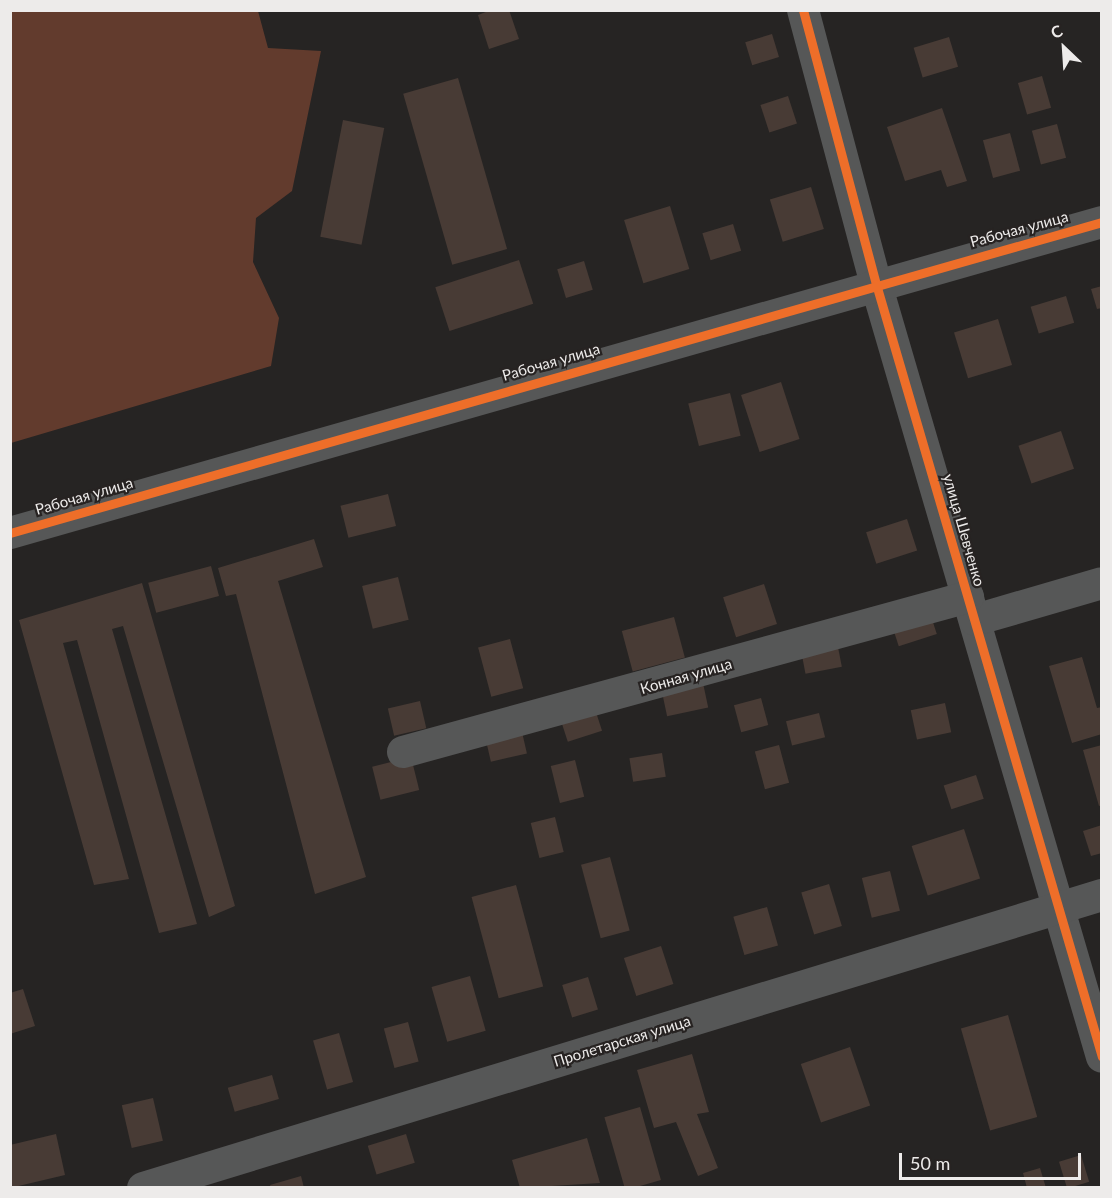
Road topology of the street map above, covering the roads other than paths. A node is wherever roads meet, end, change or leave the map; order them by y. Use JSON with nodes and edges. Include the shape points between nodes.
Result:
{"nodes":[{"id":1,"x":803,"y":10,"type":"edge"},
{"id":2,"x":1101,"y":222,"type":"edge"},
{"id":3,"x":876,"y":284,"type":"junction"},
{"id":4,"x":10,"y":533,"type":"edge"},
{"id":5,"x":1101,"y":583,"type":"edge"},
{"id":6,"x":972,"y":608,"type":"junction"},
{"id":7,"x":403,"y":752,"type":"dead end"},
{"id":8,"x":1101,"y":895,"type":"edge"},
{"id":9,"x":1058,"y":908,"type":"junction"},
{"id":10,"x":1101,"y":1057,"type":"edge"},
{"id":11,"x":143,"y":1188,"type":"edge"}],
"edges":[{"from":1,"to":3,"type":"street","name":"улица Шевченко"},
{"from":2,"to":3,"type":"street","name":"Рабочая улица"},
{"from":3,"to":4,"type":"street","name":"Рабочая улица"},
{"from":3,"to":6,"type":"street","name":"улица Шевченко"},
{"from":5,"to":6,"type":"street","name":"Конная улица"},
{"from":6,"to":7,"type":"street","name":"Конная улица"},
{"from":6,"to":9,"type":"street","name":"улица Шевченко"},
{"from":8,"to":9,"type":"street","name":"Пролетарская улица"},
{"from":9,"to":10,"type":"street","name":"улица Шевченко"},
{"from":9,"to":11,"type":"street","name":"Пролетарская улица"}]}
